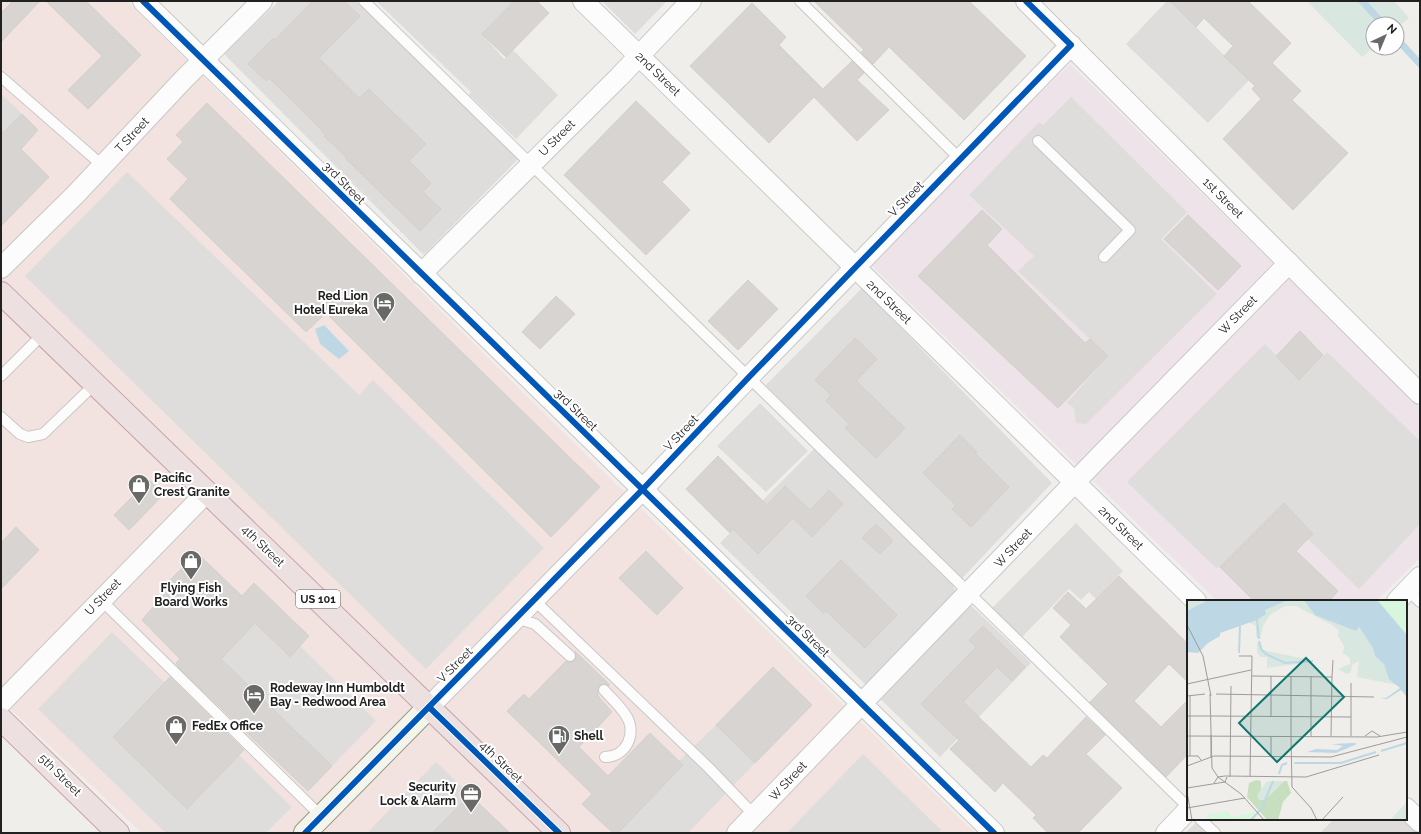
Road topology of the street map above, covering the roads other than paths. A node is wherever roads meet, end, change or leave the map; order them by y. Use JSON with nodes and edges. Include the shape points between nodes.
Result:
{"nodes":[{"id":1,"x":143,"y":1,"type":"edge"},
{"id":2,"x":262,"y":1,"type":"edge"},
{"id":3,"x":364,"y":1,"type":"edge"},
{"id":4,"x":583,"y":1,"type":"edge"},
{"id":5,"x":691,"y":1,"type":"edge"},
{"id":6,"x":800,"y":1,"type":"edge"},
{"id":7,"x":1026,"y":1,"type":"edge"},
{"id":8,"x":1071,"y":45,"type":"junction"},
{"id":9,"x":639,"y":55,"type":"junction"},
{"id":10,"x":204,"y":60,"type":"junction"},
{"id":11,"x":1,"y":77,"type":"edge"},
{"id":12,"x":1038,"y":141,"type":"dead end"},
{"id":13,"x":960,"y":159,"type":"junction"},
{"id":14,"x":531,"y":164,"type":"junction"},
{"id":15,"x":103,"y":166,"type":"junction"},
{"id":16,"x":1104,"y":256,"type":"dead end"},
{"id":17,"x":1289,"y":263,"type":"junction"},
{"id":18,"x":1,"y":268,"type":"edge"},
{"id":19,"x":854,"y":268,"type":"junction"},
{"id":20,"x":421,"y":274,"type":"junction"},
{"id":21,"x":1,"y":293,"type":"edge"},
{"id":22,"x":43,"y":334,"type":"junction"},
{"id":23,"x":1,"y":376,"type":"edge"},
{"id":24,"x":749,"y":377,"type":"junction"},
{"id":25,"x":95,"y":384,"type":"junction"},
{"id":26,"x":1420,"y":394,"type":"edge"},
{"id":27,"x":1,"y":418,"type":"edge"},
{"id":28,"x":1075,"y":482,"type":"junction"},
{"id":29,"x":642,"y":490,"type":"junction"},
{"id":30,"x":207,"y":492,"type":"junction"},
{"id":31,"x":969,"y":593,"type":"junction"},
{"id":32,"x":101,"y":600,"type":"junction"},
{"id":33,"x":534,"y":600,"type":"junction"},
{"id":34,"x":1195,"y":600,"type":"edge"},
{"id":35,"x":516,"y":618,"type":"junction"},
{"id":36,"x":570,"y":656,"type":"dead end"},
{"id":37,"x":604,"y":690,"type":"dead end"},
{"id":38,"x":1,"y":703,"type":"edge"},
{"id":39,"x":862,"y":704,"type":"junction"},
{"id":40,"x":429,"y":707,"type":"junction"},
{"id":41,"x":1,"y":719,"type":"edge"},
{"id":42,"x":605,"y":757,"type":"dead end"},
{"id":43,"x":1187,"y":807,"type":"edge"},
{"id":44,"x":1187,"y":809,"type":"edge"},
{"id":45,"x":1407,"y":809,"type":"edge"},
{"id":46,"x":321,"y":816,"type":"junction"},
{"id":47,"x":755,"y":816,"type":"junction"},
{"id":48,"x":1201,"y":820,"type":"edge"},
{"id":49,"x":1420,"y":822,"type":"edge"},
{"id":50,"x":118,"y":833,"type":"edge"},
{"id":51,"x":305,"y":833,"type":"edge"},
{"id":52,"x":559,"y":833,"type":"edge"},
{"id":53,"x":737,"y":833,"type":"edge"},
{"id":54,"x":994,"y":833,"type":"edge"},
{"id":55,"x":1166,"y":833,"type":"edge"},
{"id":56,"x":1215,"y":833,"type":"edge"}],
"edges":[{"from":1,"to":10,"type":"street","name":"3rd Street"},
{"from":2,"to":10,"type":"street","name":"T Street"},
{"from":3,"to":14,"type":"lane"},
{"from":4,"to":9,"type":"street","name":"2nd Street"},
{"from":5,"to":9,"type":"street","name":"U Street"},
{"from":6,"to":13,"type":"lane"},
{"from":7,"to":8,"type":"street","name":"1st Street"},
{"from":8,"to":13,"type":"street","name":"V Street"},
{"from":8,"to":17,"type":"street","name":"1st Street"},
{"from":9,"to":14,"type":"street","name":"U Street"},
{"from":9,"to":19,"type":"street","name":"2nd Street"},
{"from":10,"to":15,"type":"street","name":"T Street"},
{"from":10,"to":20,"type":"street","name":"3rd Street"},
{"from":11,"to":15,"type":"lane"},
{"from":12,"to":16,"type":"lane","via":[[1130,230]]},
{"from":13,"to":19,"type":"street","name":"V Street"},
{"from":14,"to":20,"type":"street","name":"U Street"},
{"from":14,"to":24,"type":"lane"},
{"from":15,"to":18,"type":"street","name":"T Street"},
{"from":17,"to":26,"type":"street","name":"1st Street"},
{"from":17,"to":28,"type":"street","name":"W Street"},
{"from":19,"to":24,"type":"street","name":"V Street"},
{"from":19,"to":28,"type":"street","name":"2nd Street"},
{"from":20,"to":29,"type":"street","name":"3rd Street"},
{"from":21,"to":22,"type":"highway","name":"4th Street","number":"US 101"},
{"from":22,"to":23,"type":"lane"},
{"from":22,"to":25,"type":"highway","name":"4th Street","number":"US 101"},
{"from":24,"to":29,"type":"street","name":"V Street"},
{"from":24,"to":31,"type":"lane"},
{"from":25,"to":27,"type":"lane","via":[[43,434],[28,437],[20,434]]},
{"from":25,"to":30,"type":"highway","name":"4th Street","number":"US 101"},
{"from":28,"to":31,"type":"street","name":"W Street"},
{"from":28,"to":34,"type":"street","name":"2nd Street"},
{"from":29,"to":33,"type":"street","name":"V Street"},
{"from":29,"to":39,"type":"street","name":"3rd Street"},
{"from":30,"to":32,"type":"street","name":"U Street"},
{"from":30,"to":40,"type":"highway","name":"4th Street","number":"US 101"},
{"from":31,"to":39,"type":"street","name":"W Street"},
{"from":31,"to":43,"type":"lane"},
{"from":32,"to":38,"type":"street","name":"U Street"},
{"from":32,"to":46,"type":"lane"},
{"from":33,"to":35,"type":"street","name":"V Street"},
{"from":33,"to":47,"type":"lane","via":[[709,768]]},
{"from":35,"to":36,"type":"lane","via":[[536,624]]},
{"from":35,"to":40,"type":"street","name":"V Street"},
{"from":37,"to":42,"type":"lane","via":[[625,714],[630,724],[625,749],[616,755]]},
{"from":39,"to":47,"type":"street","name":"W Street"},
{"from":39,"to":54,"type":"street","name":"3rd Street"},
{"from":40,"to":46,"type":"main road","name":"V Street"},
{"from":40,"to":52,"type":"highway","name":"4th Street","number":"US 101"},
{"from":41,"to":50,"type":"highway","name":"5th Street"},
{"from":44,"to":55,"type":"street"},
{"from":45,"to":49,"type":"street"},
{"from":46,"to":51,"type":"main road","name":"V Street"},
{"from":47,"to":53,"type":"street","name":"W Street"},
{"from":48,"to":56,"type":"lane"}]}
